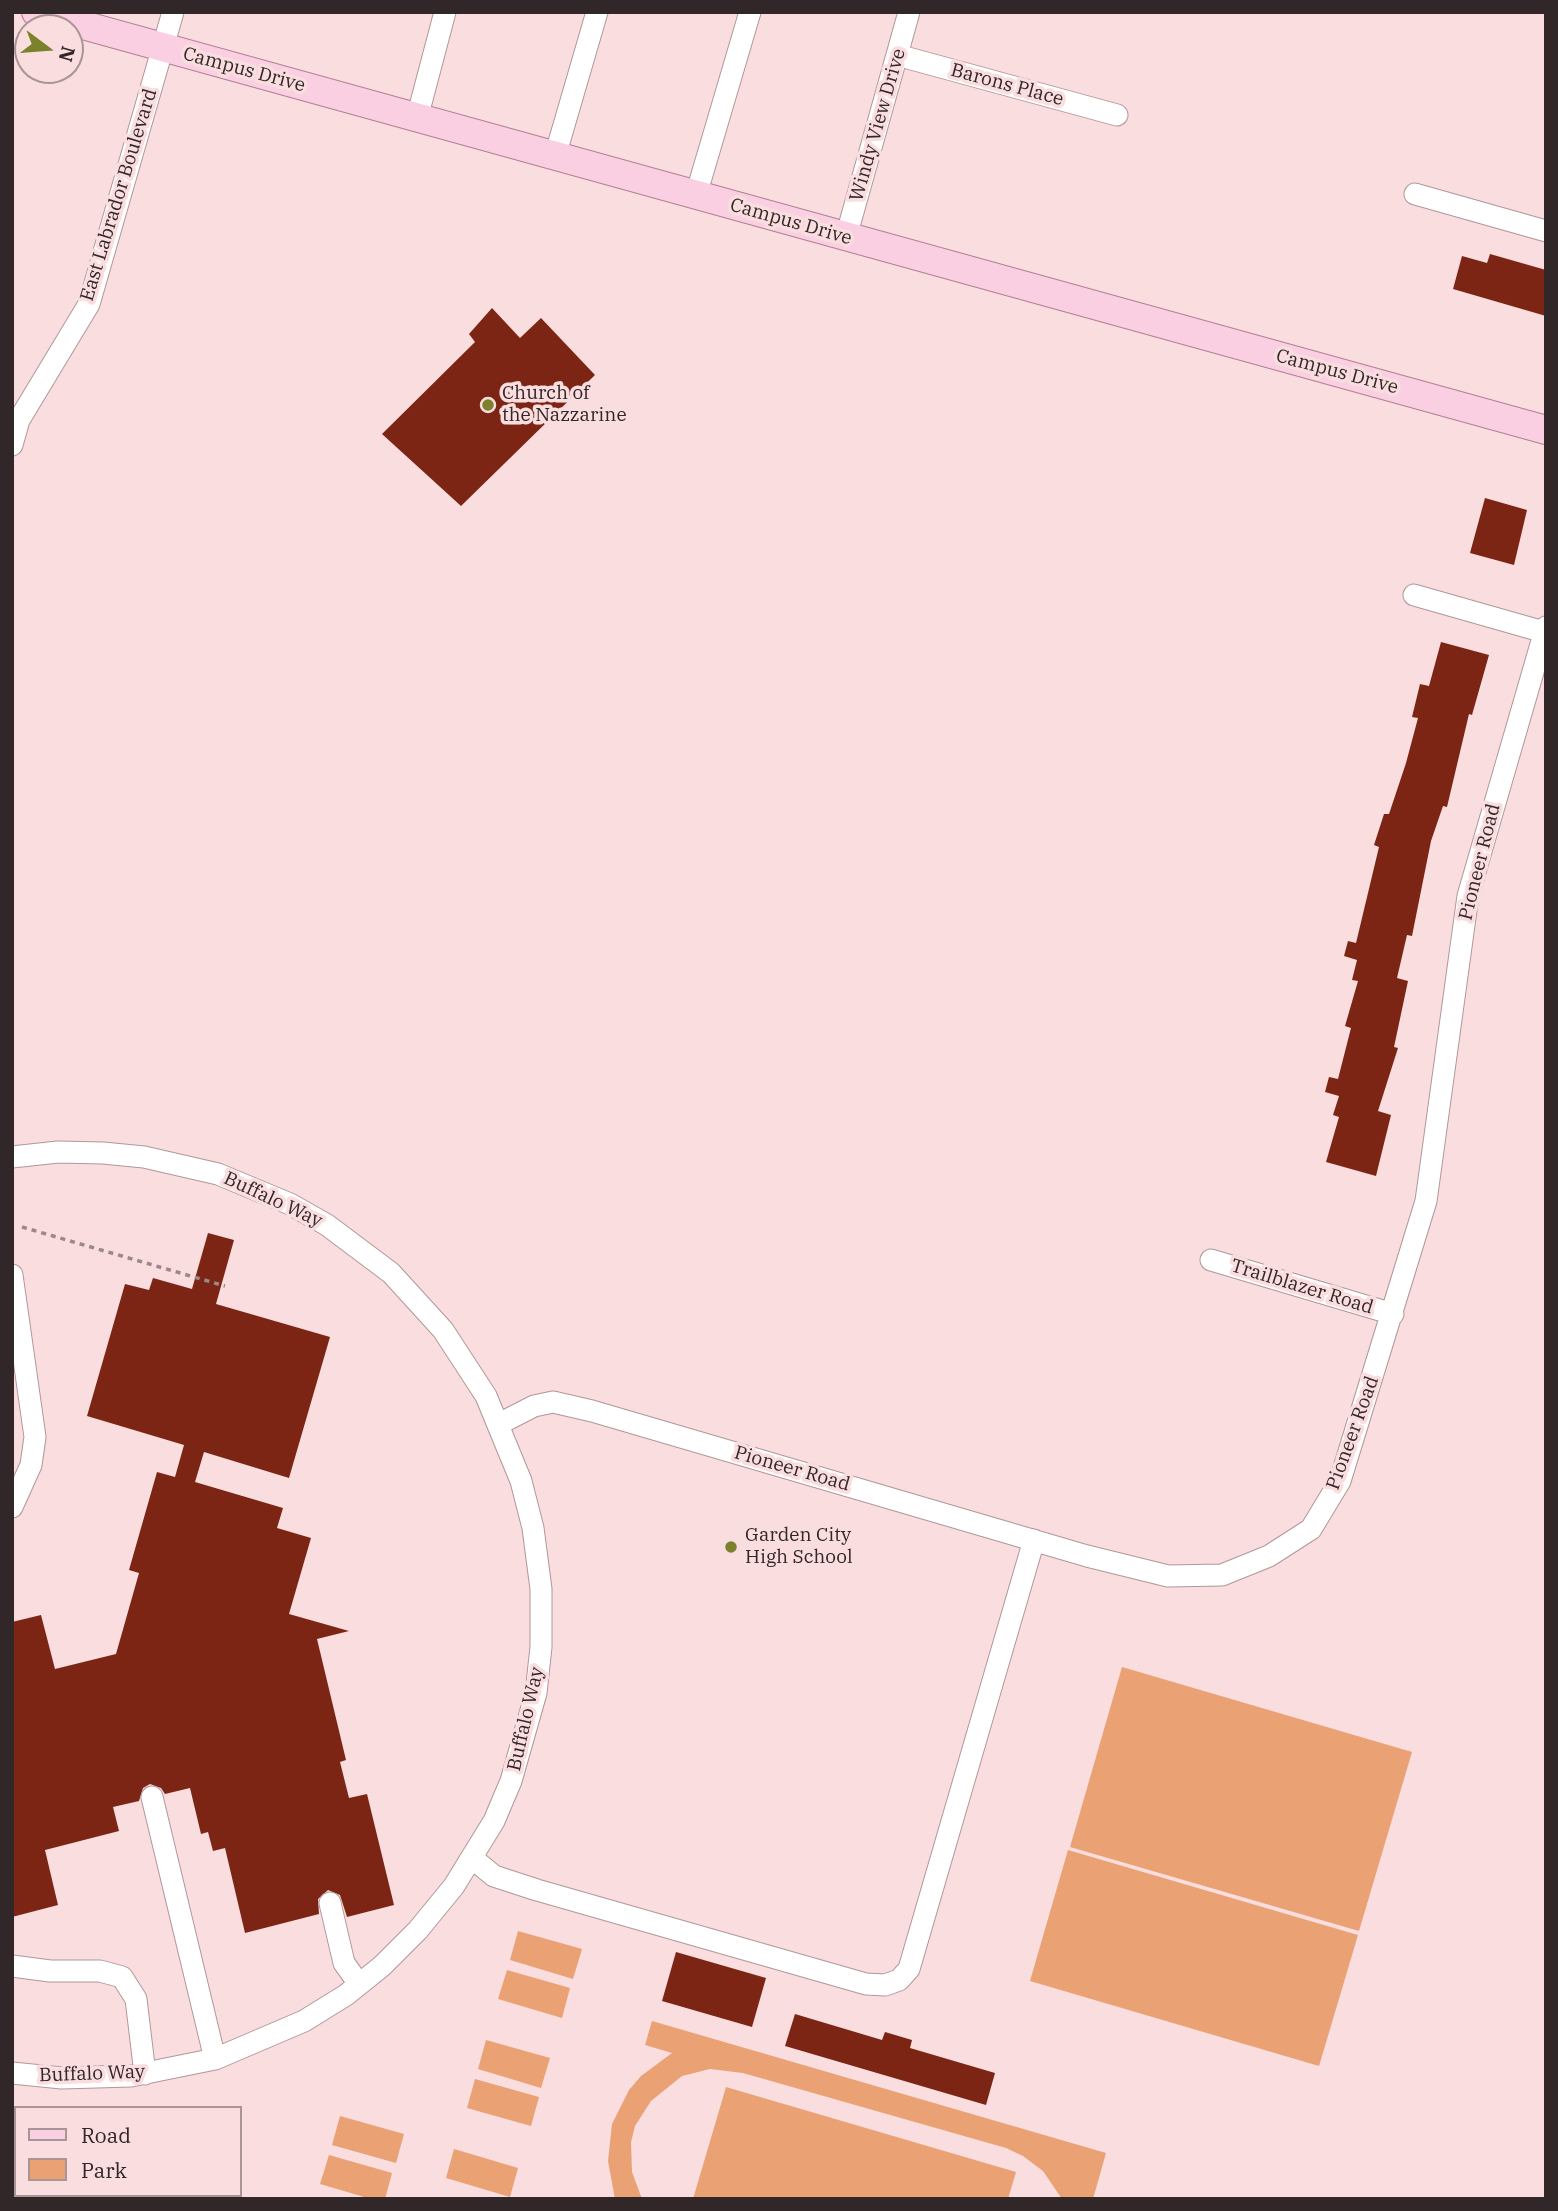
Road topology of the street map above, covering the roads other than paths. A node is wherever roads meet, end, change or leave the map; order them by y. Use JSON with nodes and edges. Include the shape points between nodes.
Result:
{"nodes":[{"id":1,"x":36,"y":12,"type":"edge"},
{"id":2,"x":173,"y":12,"type":"edge"},
{"id":3,"x":444,"y":12,"type":"edge"},
{"id":4,"x":597,"y":12,"type":"edge"},
{"id":5,"x":750,"y":12,"type":"edge"},
{"id":6,"x":909,"y":12,"type":"edge"},
{"id":7,"x":162,"y":48,"type":"junction"},
{"id":8,"x":897,"y":55,"type":"junction"},
{"id":9,"x":1117,"y":116,"type":"dead end"},
{"id":10,"x":416,"y":118,"type":"junction"},
{"id":11,"x":555,"y":156,"type":"junction"},
{"id":12,"x":1415,"y":194,"type":"dead end"},
{"id":13,"x":696,"y":195,"type":"junction"},
{"id":14,"x":1546,"y":231,"type":"edge"},
{"id":15,"x":846,"y":237,"type":"junction"},
{"id":16,"x":1546,"y":430,"type":"edge"},
{"id":17,"x":12,"y":445,"type":"edge"},
{"id":18,"x":1414,"y":596,"type":"dead end"},
{"id":19,"x":1545,"y":630,"type":"edge"},
{"id":20,"x":12,"y":1157,"type":"edge"},
{"id":21,"x":1211,"y":1260,"type":"dead end"},
{"id":22,"x":12,"y":1275,"type":"edge"},
{"id":23,"x":1393,"y":1314,"type":"junction"},
{"id":24,"x":499,"y":1424,"type":"junction"},
{"id":25,"x":12,"y":1507,"type":"edge"},
{"id":26,"x":1034,"y":1540,"type":"junction"},
{"id":27,"x":152,"y":1797,"type":"dead end"},
{"id":28,"x":472,"y":1858,"type":"junction"},
{"id":29,"x":330,"y":1903,"type":"dead end"},
{"id":30,"x":12,"y":1966,"type":"edge"},
{"id":31,"x":359,"y":1984,"type":"junction"},
{"id":32,"x":215,"y":2059,"type":"junction"},
{"id":33,"x":12,"y":2073,"type":"edge"},
{"id":34,"x":145,"y":2074,"type":"junction"}],
"edges":[{"from":1,"to":7,"type":"main road","name":"Campus Drive"},
{"from":2,"to":7,"type":"street","name":"East Labrador Boulevard"},
{"from":3,"to":10,"type":"street"},
{"from":4,"to":11,"type":"street"},
{"from":5,"to":13,"type":"street"},
{"from":6,"to":8,"type":"street","name":"Windy View Drive"},
{"from":7,"to":10,"type":"main road","name":"Campus Drive"},
{"from":7,"to":17,"type":"street","name":"East Labrador Boulevard","via":[[89,304],[19,420]]},
{"from":8,"to":9,"type":"street","name":"Barons Place"},
{"from":8,"to":15,"type":"street","name":"Windy View Drive"},
{"from":10,"to":11,"type":"main road","name":"Campus Drive"},
{"from":11,"to":13,"type":"main road","name":"Campus Drive"},
{"from":12,"to":14,"type":"street"},
{"from":13,"to":15,"type":"main road","name":"Campus Drive"},
{"from":15,"to":16,"type":"main road","name":"Campus Drive"},
{"from":18,"to":19,"type":"street"},
{"from":19,"to":23,"type":"street","name":"Pioneer Road","via":[[1468,896],[1426,1201]]},
{"from":20,"to":24,"type":"street","name":"Buffalo Way","via":[[58,1152],[144,1157],[218,1174],[290,1204],[359,1248],[420,1302],[466,1363]]},
{"from":21,"to":23,"type":"street","name":"Trailblazer Road"},
{"from":22,"to":25,"type":"street","via":[[35,1437],[31,1465]]},
{"from":23,"to":26,"type":"street","name":"Pioneer Road","via":[[1340,1481],[1311,1529],[1269,1556],[1222,1575],[1168,1576]]},
{"from":24,"to":26,"type":"street","name":"Pioneer Road","via":[[553,1402]]},
{"from":24,"to":28,"type":"street","name":"Buffalo Way","via":[[533,1528],[541,1589],[541,1647],[536,1693],[511,1781]]},
{"from":26,"to":28,"type":"street","via":[[909,1969],[898,1980],[875,1984],[842,1977],[503,1879]]},
{"from":27,"to":32,"type":"street"},
{"from":28,"to":31,"type":"street","name":"Buffalo Way","via":[[418,1930]]},
{"from":29,"to":31,"type":"street","via":[[344,1963]]},
{"from":30,"to":34,"type":"street","via":[[100,1971],[122,1977],[136,1999]]},
{"from":31,"to":32,"type":"street","name":"Buffalo Way","via":[[304,2021]]},
{"from":32,"to":34,"type":"street","name":"Buffalo Way"},
{"from":33,"to":34,"type":"street","name":"Buffalo Way","via":[[62,2078]]}]}
